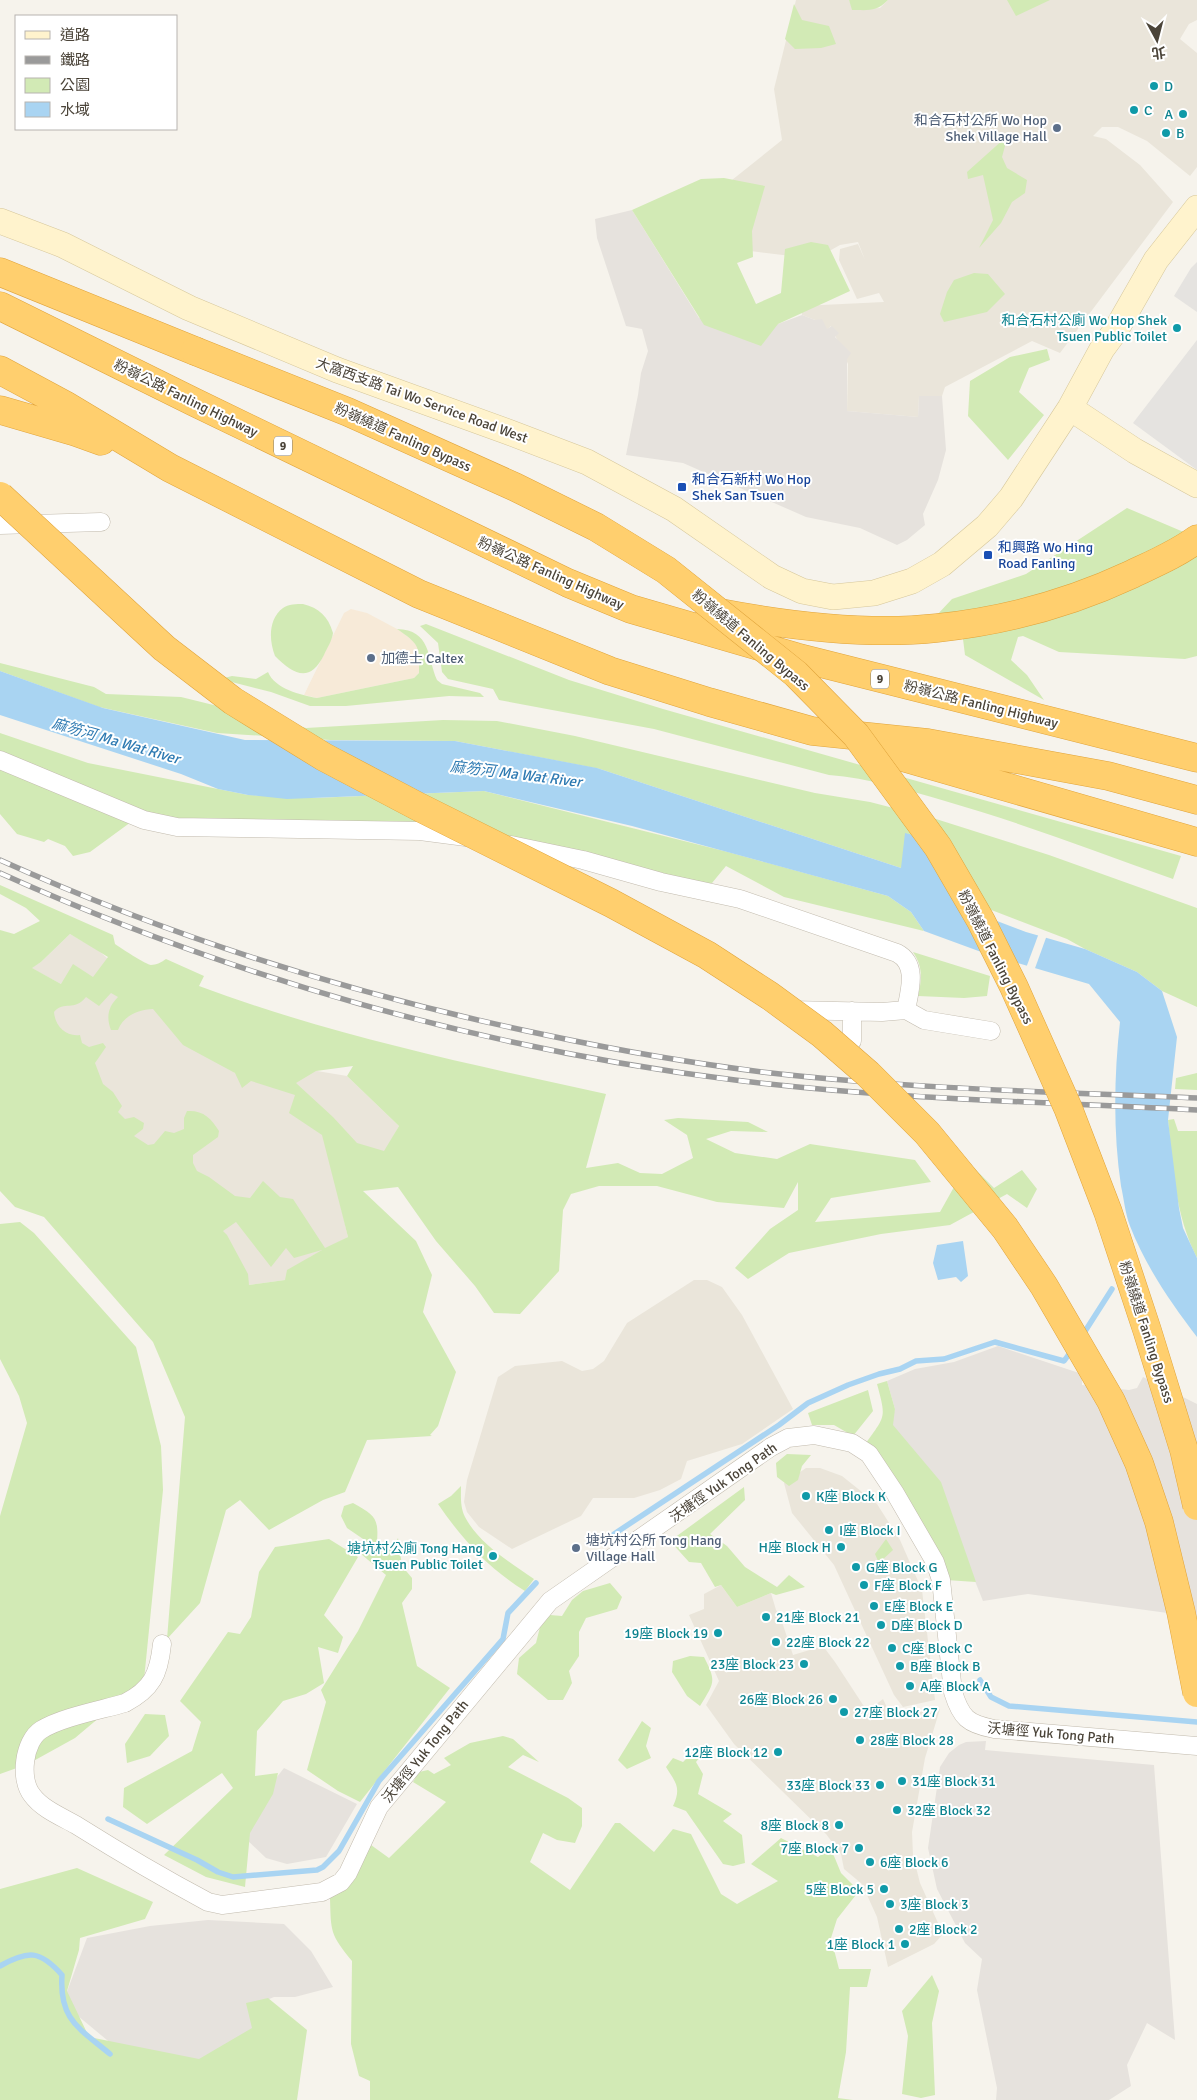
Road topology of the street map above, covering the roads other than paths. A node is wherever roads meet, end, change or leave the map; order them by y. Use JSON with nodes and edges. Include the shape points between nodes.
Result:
{"nodes":[{"id":1,"x":1197,"y":208,"type":"edge"},
{"id":2,"x":0,"y":221,"type":"edge"},
{"id":3,"x":0,"y":272,"type":"edge"},
{"id":4,"x":0,"y":306,"type":"edge"},
{"id":5,"x":0,"y":370,"type":"edge"},
{"id":6,"x":1070,"y":408,"type":"junction"},
{"id":7,"x":0,"y":410,"type":"edge"},
{"id":8,"x":170,"y":468,"type":"junction"},
{"id":9,"x":1197,"y":486,"type":"edge"},
{"id":10,"x":0,"y":496,"type":"edge"},
{"id":11,"x":101,"y":522,"type":"dead end"},
{"id":12,"x":0,"y":525,"type":"edge"},
{"id":13,"x":1190,"y":544,"type":"edge"},
{"id":14,"x":568,"y":583,"type":"junction"},
{"id":15,"x":812,"y":731,"type":"junction"},
{"id":16,"x":1197,"y":758,"type":"edge"},
{"id":17,"x":0,"y":760,"type":"edge"},
{"id":18,"x":1197,"y":800,"type":"edge"},
{"id":19,"x":1156,"y":829,"type":"junction"},
{"id":20,"x":1197,"y":842,"type":"edge"},
{"id":21,"x":1197,"y":847,"type":"edge"},
{"id":22,"x":751,"y":995,"type":"dead end"},
{"id":23,"x":906,"y":1010,"type":"junction"},
{"id":24,"x":852,"y":1012,"type":"junction"},
{"id":25,"x":991,"y":1031,"type":"dead end"},
{"id":26,"x":852,"y":1041,"type":"dead end"},
{"id":27,"x":1197,"y":1506,"type":"edge"},
{"id":28,"x":162,"y":1644,"type":"dead end"},
{"id":29,"x":1197,"y":1693,"type":"edge"},
{"id":30,"x":1197,"y":1746,"type":"edge"}],
"edges":[{"from":1,"to":6,"type":"main road","name":"大窩西支路 Tai Wo Service Road West","via":[[1156,260]]},
{"from":2,"to":6,"type":"main road","name":"大窩西支路 Tai Wo Service Road West","via":[[63,245],[189,308],[372,384],[587,462],[674,509],[772,577],[802,591],[833,597],[894,588],[928,573],[959,551],[1011,498]]},
{"from":3,"to":27,"type":"highway","name":"粉嶺繞道 Fanling Bypass","bridge":true,"via":[[348,412],[515,487],[596,528],[666,570],[796,674],[856,735],[938,847],[972,904],[1014,987],[1056,1082],[1117,1239],[1184,1450]]},
{"from":4,"to":14,"type":"highway","name":"粉嶺公路 Fanling Highway","number":"9"},
{"from":5,"to":8,"type":"highway"},
{"from":6,"to":9,"type":"main road","via":[[1135,451]]},
{"from":7,"to":8,"type":"highway","via":[[76,432]]},
{"from":8,"to":15,"type":"highway","via":[[419,594],[516,635],[619,674]]},
{"from":10,"to":29,"type":"highway","bridge":true,"via":[[164,648],[233,701],[324,757],[707,955],[822,1034],[927,1133],[1005,1228],[1044,1286],[1111,1401],[1139,1463],[1159,1522]]},
{"from":11,"to":12,"type":"street"},
{"from":13,"to":14,"type":"highway","via":[[1111,584],[1044,608],[936,628],[874,631],[802,625],[732,615]]},
{"from":14,"to":16,"type":"highway","name":"粉嶺公路 Fanling Highway","number":"9","via":[[631,609],[796,656]]},
{"from":15,"to":18,"type":"highway","via":[[928,743],[1108,776]]},
{"from":15,"to":19,"type":"highway"},
{"from":17,"to":23,"type":"street","via":[[144,820],[176,827],[420,831],[499,842],[740,899],[905,957],[911,978]]},
{"from":19,"to":20,"type":"highway"},
{"from":19,"to":21,"type":"highway"},
{"from":22,"to":24,"type":"street","via":[[788,1010]]},
{"from":23,"to":24,"type":"street"},
{"from":23,"to":25,"type":"street","via":[[924,1020]]},
{"from":24,"to":26,"type":"street"},
{"from":28,"to":30,"type":"street","name":"沃塘徑 Yuk Tong Path","via":[[157,1673],[151,1684],[135,1698],[53,1724],[32,1738],[27,1747],[26,1776],[30,1794],[37,1802],[201,1899],[215,1904],[302,1895],[332,1888],[348,1873],[379,1807],[550,1601],[771,1447],[788,1438],[814,1435],[852,1443],[869,1454],[935,1562],[941,1580],[953,1692],[958,1709],[971,1723],[994,1729]]}]}
